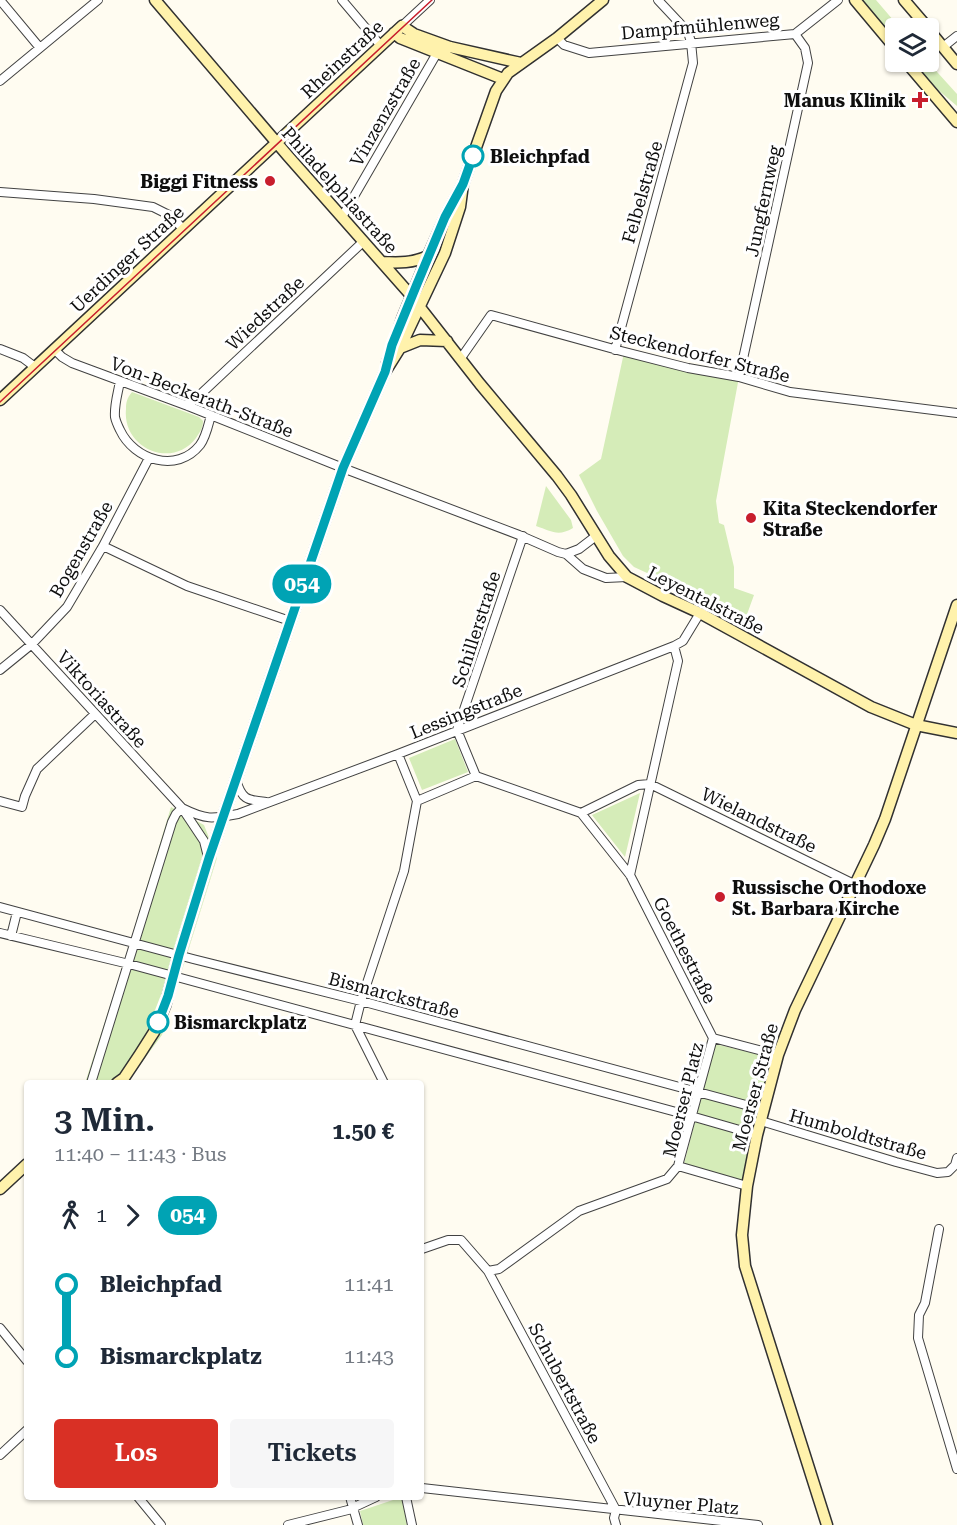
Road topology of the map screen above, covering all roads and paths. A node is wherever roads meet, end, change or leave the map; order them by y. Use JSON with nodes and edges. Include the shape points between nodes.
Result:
{"nodes":[{"id":1,"x":0,"y":0,"type":"edge"},
{"id":2,"x":98,"y":0,"type":"edge"},
{"id":3,"x":155,"y":0,"type":"edge"},
{"id":4,"x":342,"y":0,"type":"edge"},
{"id":5,"x":430,"y":0,"type":"edge"},
{"id":6,"x":603,"y":0,"type":"edge"},
{"id":7,"x":658,"y":0,"type":"edge"},
{"id":8,"x":838,"y":0,"type":"edge"},
{"id":9,"x":855,"y":0,"type":"edge"},
{"id":10,"x":904,"y":0,"type":"edge"},
{"id":11,"x":919,"y":18,"type":"edge"},
{"id":12,"x":398,"y":29,"type":"junction"},
{"id":13,"x":795,"y":34,"type":"junction"},
{"id":14,"x":885,"y":36,"type":"edge"},
{"id":15,"x":957,"y":36,"type":"edge"},
{"id":16,"x":557,"y":38,"type":"junction"},
{"id":17,"x":692,"y":42,"type":"junction"},
{"id":18,"x":939,"y":42,"type":"edge"},
{"id":19,"x":381,"y":45,"type":"junction"},
{"id":20,"x":943,"y":47,"type":"junction"},
{"id":21,"x":40,"y":48,"type":"junction"},
{"id":22,"x":437,"y":53,"type":"junction"},
{"id":23,"x":521,"y":63,"type":"junction"},
{"id":24,"x":957,"y":64,"type":"edge"},
{"id":25,"x":915,"y":72,"type":"edge"},
{"id":26,"x":503,"y":79,"type":"junction"},
{"id":27,"x":0,"y":81,"type":"edge"},
{"id":28,"x":935,"y":96,"type":"junction"},
{"id":29,"x":957,"y":110,"type":"edge"},
{"id":30,"x":957,"y":122,"type":"edge"},
{"id":31,"x":277,"y":143,"type":"junction"},
{"id":32,"x":463,"y":184,"type":"junction"},
{"id":33,"x":0,"y":192,"type":"edge"},
{"id":34,"x":342,"y":217,"type":"junction"},
{"id":35,"x":183,"y":229,"type":"junction"},
{"id":36,"x":364,"y":241,"type":"junction"},
{"id":37,"x":428,"y":256,"type":"junction"},
{"id":38,"x":382,"y":262,"type":"junction"},
{"id":39,"x":412,"y":296,"type":"junction"},
{"id":40,"x":420,"y":307,"type":"junction"},
{"id":41,"x":447,"y":341,"type":"junction"},
{"id":42,"x":400,"y":348,"type":"junction"},
{"id":43,"x":0,"y":349,"type":"edge"},
{"id":44,"x":54,"y":349,"type":"junction"},
{"id":45,"x":615,"y":350,"type":"junction"},
{"id":46,"x":461,"y":358,"type":"junction"},
{"id":47,"x":35,"y":367,"type":"junction"},
{"id":48,"x":385,"y":372,"type":"junction"},
{"id":49,"x":739,"y":377,"type":"junction"},
{"id":50,"x":120,"y":381,"type":"junction"},
{"id":51,"x":0,"y":400,"type":"edge"},
{"id":52,"x":188,"y":406,"type":"junction"},
{"id":53,"x":957,"y":413,"type":"edge"},
{"id":54,"x":211,"y":415,"type":"junction"},
{"id":55,"x":149,"y":459,"type":"junction"},
{"id":56,"x":343,"y":468,"type":"junction"},
{"id":57,"x":523,"y":536,"type":"junction"},
{"id":58,"x":596,"y":536,"type":"junction"},
{"id":59,"x":103,"y":546,"type":"junction"},
{"id":60,"x":566,"y":554,"type":"junction"},
{"id":61,"x":627,"y":577,"type":"junction"},
{"id":62,"x":957,"y":605,"type":"edge"},
{"id":63,"x":0,"y":610,"type":"edge"},
{"id":64,"x":700,"y":613,"type":"junction"},
{"id":65,"x":290,"y":621,"type":"junction"},
{"id":66,"x":32,"y":644,"type":"junction"},
{"id":67,"x":674,"y":646,"type":"junction"},
{"id":68,"x":0,"y":670,"type":"edge"},
{"id":69,"x":95,"y":714,"type":"junction"},
{"id":70,"x":916,"y":724,"type":"junction"},
{"id":71,"x":458,"y":730,"type":"junction"},
{"id":72,"x":957,"y":733,"type":"edge"},
{"id":73,"x":398,"y":754,"type":"junction"},
{"id":74,"x":477,"y":776,"type":"junction"},
{"id":75,"x":236,"y":779,"type":"junction"},
{"id":76,"x":650,"y":784,"type":"junction"},
{"id":77,"x":0,"y":801,"type":"edge"},
{"id":78,"x":417,"y":801,"type":"junction"},
{"id":79,"x":268,"y":802,"type":"junction"},
{"id":80,"x":182,"y":808,"type":"junction"},
{"id":81,"x":581,"y":813,"type":"junction"},
{"id":82,"x":223,"y":817,"type":"junction"},
{"id":83,"x":209,"y":858,"type":"junction"},
{"id":84,"x":630,"y":875,"type":"junction"},
{"id":85,"x":854,"y":884,"type":"junction"},
{"id":86,"x":0,"y":907,"type":"edge"},
{"id":87,"x":17,"y":912,"type":"junction"},
{"id":88,"x":0,"y":933,"type":"edge"},
{"id":89,"x":11,"y":936,"type":"junction"},
{"id":90,"x":135,"y":944,"type":"junction"},
{"id":91,"x":179,"y":955,"type":"junction"},
{"id":92,"x":129,"y":964,"type":"junction"},
{"id":93,"x":174,"y":976,"type":"junction"},
{"id":94,"x":361,"y":1001,"type":"junction"},
{"id":95,"x":355,"y":1024,"type":"junction"},
{"id":96,"x":713,"y":1038,"type":"junction"},
{"id":97,"x":778,"y":1055,"type":"junction"},
{"id":98,"x":92,"y":1080,"type":"edge"},
{"id":99,"x":124,"y":1080,"type":"edge"},
{"id":100,"x":383,"y":1080,"type":"edge"},
{"id":101,"x":698,"y":1091,"type":"junction"},
{"id":102,"x":762,"y":1115,"type":"junction"},
{"id":103,"x":691,"y":1116,"type":"junction"},
{"id":104,"x":757,"y":1135,"type":"junction"},
{"id":105,"x":957,"y":1158,"type":"edge"},
{"id":106,"x":678,"y":1166,"type":"junction"},
{"id":107,"x":24,"y":1167,"type":"edge"},
{"id":108,"x":747,"y":1186,"type":"junction"},
{"id":109,"x":0,"y":1189,"type":"edge"},
{"id":110,"x":939,"y":1229,"type":"dead end"},
{"id":111,"x":424,"y":1248,"type":"edge"},
{"id":112,"x":488,"y":1271,"type":"junction"},
{"id":113,"x":0,"y":1328,"type":"edge"},
{"id":114,"x":24,"y":1357,"type":"edge"},
{"id":115,"x":24,"y":1433,"type":"edge"},
{"id":116,"x":0,"y":1455,"type":"edge"},
{"id":117,"x":957,"y":1469,"type":"edge"},
{"id":118,"x":424,"y":1488,"type":"edge"},
{"id":119,"x":140,"y":1500,"type":"edge"},
{"id":120,"x":351,"y":1500,"type":"edge"},
{"id":121,"x":369,"y":1500,"type":"edge"},
{"id":122,"x":407,"y":1500,"type":"edge"},
{"id":123,"x":354,"y":1508,"type":"junction"},
{"id":124,"x":616,"y":1510,"type":"junction"},
{"id":125,"x":161,"y":1525,"type":"edge"},
{"id":126,"x":288,"y":1525,"type":"edge"},
{"id":127,"x":358,"y":1525,"type":"edge"},
{"id":128,"x":412,"y":1525,"type":"edge"},
{"id":129,"x":616,"y":1525,"type":"edge"},
{"id":130,"x":758,"y":1525,"type":"edge"},
{"id":131,"x":827,"y":1525,"type":"edge"}],
"edges":[{"from":1,"to":21,"type":"street"},
{"from":2,"to":21,"type":"street"},
{"from":3,"to":31,"type":"street","name":"Philadelphiastraße"},
{"from":4,"to":19,"type":"street"},
{"from":5,"to":12,"type":"street","name":"Rheinstraße"},
{"from":6,"to":16,"type":"street"},
{"from":7,"to":17,"type":"street","via":[[688,32]]},
{"from":8,"to":13,"type":"street","name":"Dampfmühlenweg"},
{"from":9,"to":14,"type":"street"},
{"from":10,"to":11,"type":"street"},
{"from":12,"to":19,"type":"street","name":"Rheinstraße"},
{"from":12,"to":22,"type":"street","via":[[400,38]]},
{"from":12,"to":23,"type":"street","via":[[450,47]]},
{"from":13,"to":17,"type":"street","name":"Dampfmühlenweg"},
{"from":13,"to":49,"type":"street","name":"Jungfernweg","via":[[805,48],[808,63]]},
{"from":15,"to":20,"type":"street"},
{"from":16,"to":17,"type":"street","name":"Dampfmühlenweg","via":[[564,45],[589,52]]},
{"from":16,"to":23,"type":"street"},
{"from":17,"to":45,"type":"street","name":"Felbelstraße","via":[[693,63]]},
{"from":18,"to":20,"type":"street"},
{"from":19,"to":31,"type":"street","name":"Rheinstraße"},
{"from":20,"to":24,"type":"street"},
{"from":21,"to":27,"type":"street"},
{"from":22,"to":26,"type":"street"},
{"from":22,"to":34,"type":"street","name":"Vinzenzstraße"},
{"from":23,"to":26,"type":"street"},
{"from":25,"to":28,"type":"street"},
{"from":26,"to":32,"type":"street"},
{"from":28,"to":29,"type":"street"},
{"from":28,"to":30,"type":"street"},
{"from":31,"to":34,"type":"street","name":"Philadelphiastraße"},
{"from":31,"to":35,"type":"street","name":"Uerdinger Straße"},
{"from":32,"to":37,"type":"street"},
{"from":32,"to":40,"type":"street","via":[[452,234]]},
{"from":33,"to":35,"type":"street","via":[[153,207],[171,216]]},
{"from":34,"to":36,"type":"street","name":"Philadelphiastraße"},
{"from":35,"to":44,"type":"street","name":"Uerdinger Straße"},
{"from":36,"to":38,"type":"street","name":"Philadelphiastraße"},
{"from":36,"to":52,"type":"street","name":"Wiedstraße"},
{"from":37,"to":38,"type":"street","via":[[410,262]]},
{"from":37,"to":39,"type":"street"},
{"from":38,"to":39,"type":"street","name":"Philadelphiastraße"},
{"from":39,"to":40,"type":"street","name":"Philadelphiastraße"},
{"from":39,"to":48,"type":"street"},
{"from":40,"to":41,"type":"street","name":"Philadelphiastraße"},
{"from":40,"to":42,"type":"street"},
{"from":41,"to":42,"type":"street","via":[[420,340]]},
{"from":41,"to":46,"type":"street","name":"Philadelphiastraße"},
{"from":42,"to":48,"type":"street"},
{"from":43,"to":47,"type":"street"},
{"from":44,"to":47,"type":"street","name":"Uerdinger Straße"},
{"from":44,"to":50,"type":"street","name":"Von-Beckerath-Straße","via":[[72,363]]},
{"from":45,"to":46,"type":"street","name":"Steckendorfer Straße","via":[[491,315]]},
{"from":45,"to":49,"type":"street","name":"Steckendorfer Straße"},
{"from":46,"to":58,"type":"street","name":"Philadelphiastraße","via":[[557,476]]},
{"from":47,"to":51,"type":"street","name":"Uerdinger Straße"},
{"from":48,"to":56,"type":"street"},
{"from":49,"to":53,"type":"street","name":"Steckendorfer Straße","via":[[790,392]]},
{"from":50,"to":52,"type":"street","name":"Von-Beckerath-Straße"},
{"from":50,"to":55,"type":"street","via":[[115,420],[131,447]]},
{"from":52,"to":54,"type":"street","name":"Von-Beckerath-Straße"},
{"from":54,"to":55,"type":"street","via":[[199,446],[183,458]]},
{"from":54,"to":56,"type":"street","name":"Von-Beckerath-Straße"},
{"from":55,"to":59,"type":"street","name":"Bogenstraße"},
{"from":56,"to":57,"type":"street","name":"Leyentalstraße"},
{"from":56,"to":65,"type":"street"},
{"from":57,"to":60,"type":"street","name":"Leyentalstraße"},
{"from":57,"to":71,"type":"street","name":"Schillerstraße"},
{"from":58,"to":60,"type":"street"},
{"from":58,"to":61,"type":"street","name":"Philadelphiastraße"},
{"from":59,"to":65,"type":"street","via":[[187,586]]},
{"from":59,"to":66,"type":"street","name":"Bogenstraße","via":[[67,607]]},
{"from":60,"to":61,"type":"street","name":"Leyentalstraße","via":[[583,569],[606,578]]},
{"from":61,"to":64,"type":"street","name":"Leyentalstraße"},
{"from":62,"to":70,"type":"street","name":"Moerser Straße"},
{"from":63,"to":66,"type":"street","name":"Viktoriastraße"},
{"from":64,"to":67,"type":"street","via":[[683,641]]},
{"from":64,"to":70,"type":"street","name":"Leyentalstraße","via":[[871,707]]},
{"from":65,"to":75,"type":"street"},
{"from":66,"to":68,"type":"street","name":"Bogenstraße"},
{"from":66,"to":69,"type":"street","name":"Viktoriastraße"},
{"from":67,"to":71,"type":"street","name":"Lessingstraße"},
{"from":67,"to":76,"type":"street","via":[[678,661]]},
{"from":69,"to":77,"type":"street","via":[[37,769],[22,807]]},
{"from":69,"to":80,"type":"street","name":"Viktoriastraße"},
{"from":70,"to":72,"type":"street","name":"Leyentalstraße"},
{"from":70,"to":85,"type":"street","name":"Moerser Straße","via":[[885,819]]},
{"from":71,"to":73,"type":"street","name":"Lessingstraße"},
{"from":71,"to":74,"type":"street"},
{"from":73,"to":78,"type":"street"},
{"from":73,"to":79,"type":"street","name":"Lessingstraße"},
{"from":74,"to":78,"type":"street"},
{"from":74,"to":81,"type":"street"},
{"from":75,"to":79,"type":"street","via":[[243,796]]},
{"from":75,"to":82,"type":"street"},
{"from":76,"to":81,"type":"street","via":[[638,785]]},
{"from":76,"to":84,"type":"street"},
{"from":76,"to":85,"type":"street","name":"Wielandstraße"},
{"from":78,"to":94,"type":"street","via":[[404,871]]},
{"from":79,"to":82,"type":"street","name":"Lessingstraße"},
{"from":80,"to":82,"type":"street","name":"Viktoriastraße","via":[[199,817]]},
{"from":80,"to":83,"type":"street","name":"Viktoriastraße","via":[[204,841]]},
{"from":80,"to":90,"type":"street","via":[[172,822]]},
{"from":81,"to":84,"type":"street","name":"Goethestraße"},
{"from":82,"to":83,"type":"street"},
{"from":83,"to":91,"type":"street"},
{"from":84,"to":96,"type":"street","name":"Goethestraße"},
{"from":85,"to":97,"type":"street","name":"Moerser Straße"},
{"from":86,"to":87,"type":"street","name":"Bismarckstraße"},
{"from":87,"to":89,"type":"street"},
{"from":87,"to":90,"type":"street","name":"Bismarckstraße"},
{"from":88,"to":89,"type":"street"},
{"from":89,"to":92,"type":"street"},
{"from":90,"to":91,"type":"street","name":"Bismarckstraße"},
{"from":90,"to":92,"type":"street"},
{"from":91,"to":93,"type":"street"},
{"from":91,"to":94,"type":"street","name":"Bismarckstraße"},
{"from":92,"to":93,"type":"street"},
{"from":92,"to":98,"type":"street"},
{"from":93,"to":95,"type":"street"},
{"from":93,"to":99,"type":"street","via":[[154,1032]]},
{"from":94,"to":95,"type":"street"},
{"from":94,"to":101,"type":"street","name":"Bismarckstraße"},
{"from":95,"to":100,"type":"street"},
{"from":95,"to":103,"type":"street"},
{"from":96,"to":97,"type":"street","name":"Moerser Platz"},
{"from":96,"to":101,"type":"street","name":"Moerser Platz"},
{"from":97,"to":102,"type":"street","name":"Moerser Straße"},
{"from":101,"to":102,"type":"street","name":"Bismarckstraße"},
{"from":101,"to":103,"type":"street","name":"Moerser Platz"},
{"from":102,"to":104,"type":"street","name":"Moerser Straße"},
{"from":102,"to":105,"type":"street","name":"Humboldtstraße","via":[[937,1173],[948,1172]]},
{"from":103,"to":104,"type":"street"},
{"from":103,"to":106,"type":"street","name":"Moerser Platz"},
{"from":104,"to":108,"type":"street","name":"Moerser Straße"},
{"from":106,"to":108,"type":"street","name":"Moerser Platz"},
{"from":106,"to":112,"type":"street","via":[[667,1179],[579,1211],[499,1269]]},
{"from":107,"to":109,"type":"street"},
{"from":108,"to":131,"type":"street","name":"Moerser Straße","via":[[742,1235],[745,1266]]},
{"from":110,"to":117,"type":"street","via":[[925,1303],[919,1315],[918,1338]]},
{"from":111,"to":112,"type":"street","name":"Schubertstraße","via":[[461,1240]]},
{"from":112,"to":124,"type":"street","name":"Schubertstraße"},
{"from":113,"to":114,"type":"street"},
{"from":115,"to":116,"type":"street"},
{"from":118,"to":124,"type":"street"},
{"from":119,"to":125,"type":"street"},
{"from":120,"to":123,"type":"street"},
{"from":121,"to":123,"type":"street"},
{"from":122,"to":128,"type":"street"},
{"from":123,"to":126,"type":"street"},
{"from":123,"to":127,"type":"street"},
{"from":124,"to":129,"type":"street","name":"Vluyner Platz"},
{"from":124,"to":130,"type":"street","name":"Vluyner Platz"}]}
